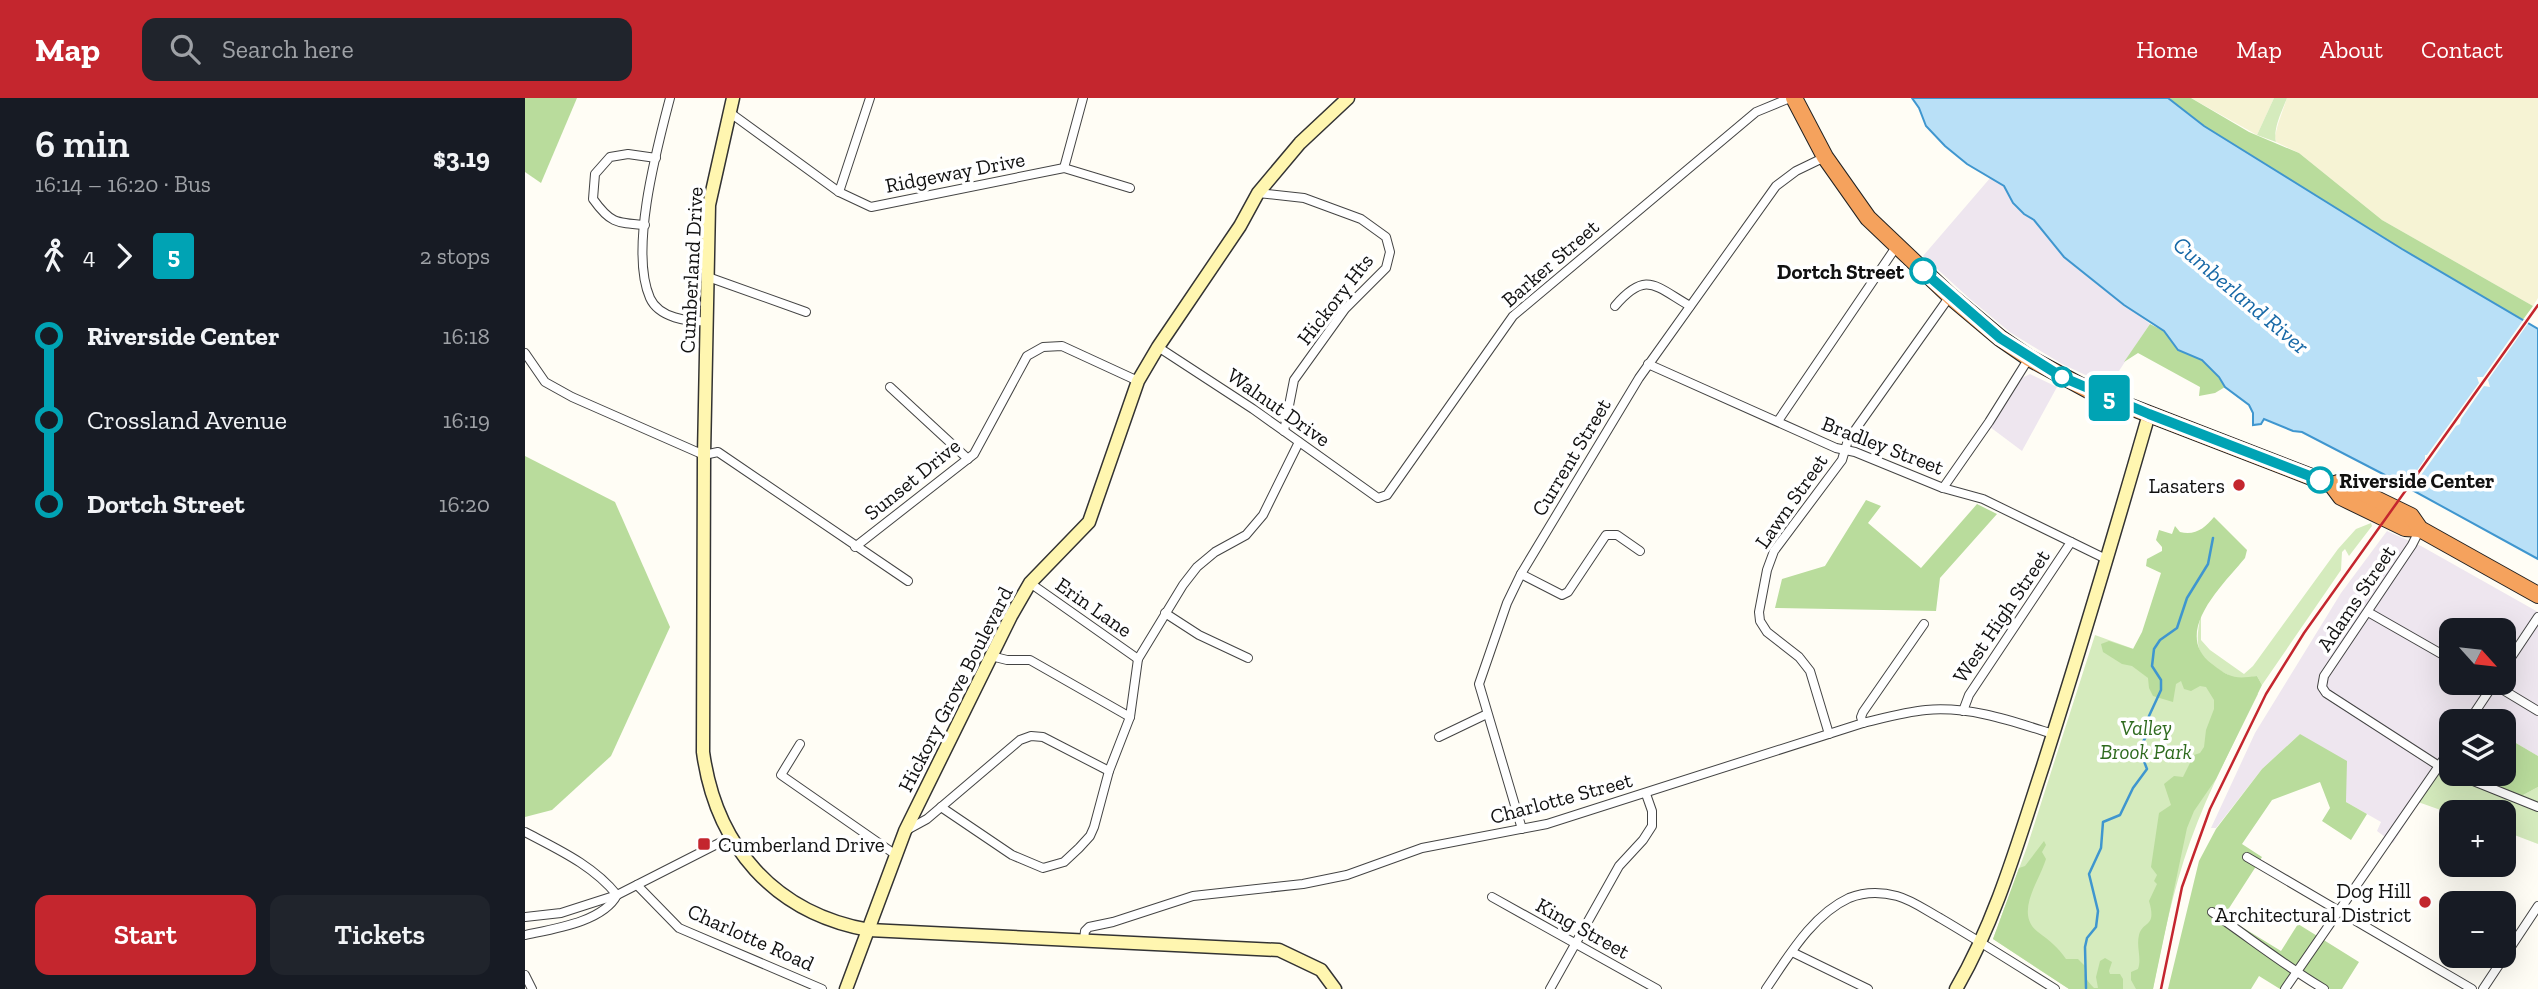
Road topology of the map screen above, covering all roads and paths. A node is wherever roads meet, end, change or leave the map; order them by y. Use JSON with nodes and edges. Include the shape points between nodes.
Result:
{"nodes":[{"id":1,"x":670,"y":98,"type":"edge"},
{"id":2,"x":733,"y":98,"type":"edge"},
{"id":3,"x":870,"y":98,"type":"edge"},
{"id":4,"x":1083,"y":98,"type":"edge"},
{"id":5,"x":1348,"y":98,"type":"edge"},
{"id":6,"x":1792,"y":98,"type":"edge"},
{"id":7,"x":729,"y":112,"type":"junction"},
{"id":8,"x":656,"y":158,"type":"junction"},
{"id":9,"x":1825,"y":158,"type":"junction"},
{"id":10,"x":1064,"y":168,"type":"junction"},
{"id":11,"x":1130,"y":188,"type":"dead end"},
{"id":12,"x":839,"y":192,"type":"junction"},
{"id":13,"x":1258,"y":193,"type":"junction"},
{"id":14,"x":645,"y":225,"type":"junction"},
{"id":15,"x":1896,"y":247,"type":"junction"},
{"id":16,"x":708,"y":277,"type":"junction"},
{"id":17,"x":1950,"y":296,"type":"junction"},
{"id":18,"x":1615,"y":306,"type":"dead end"},
{"id":19,"x":1690,"y":306,"type":"junction"},
{"id":20,"x":806,"y":312,"type":"dead end"},
{"id":21,"x":707,"y":321,"type":"junction"},
{"id":22,"x":1158,"y":347,"type":"junction"},
{"id":23,"x":525,"y":354,"type":"edge"},
{"id":24,"x":2029,"y":358,"type":"junction"},
{"id":25,"x":1648,"y":364,"type":"junction"},
{"id":26,"x":1138,"y":381,"type":"junction"},
{"id":27,"x":890,"y":387,"type":"dead end"},
{"id":28,"x":2149,"y":414,"type":"junction"},
{"id":29,"x":1779,"y":421,"type":"junction"},
{"id":30,"x":1284,"y":431,"type":"junction"},
{"id":31,"x":1299,"y":442,"type":"junction"},
{"id":32,"x":1846,"y":450,"type":"junction"},
{"id":33,"x":704,"y":455,"type":"junction"},
{"id":34,"x":968,"y":459,"type":"junction"},
{"id":35,"x":1943,"y":488,"type":"junction"},
{"id":36,"x":1378,"y":498,"type":"joint"},
{"id":37,"x":2420,"y":529,"type":"junction"},
{"id":38,"x":2071,"y":542,"type":"junction"},
{"id":39,"x":855,"y":547,"type":"junction"},
{"id":40,"x":1640,"y":551,"type":"dead end"},
{"id":41,"x":2106,"y":559,"type":"junction"},
{"id":42,"x":1521,"y":574,"type":"junction"},
{"id":43,"x":908,"y":582,"type":"dead end"},
{"id":44,"x":1030,"y":583,"type":"junction"},
{"id":45,"x":2538,"y":595,"type":"edge"},
{"id":46,"x":2368,"y":612,"type":"junction"},
{"id":47,"x":1165,"y":613,"type":"junction"},
{"id":48,"x":2538,"y":618,"type":"edge"},
{"id":49,"x":1924,"y":624,"type":"dead end"},
{"id":50,"x":2517,"y":649,"type":"edge"},
{"id":51,"x":2439,"y":653,"type":"edge"},
{"id":52,"x":991,"y":656,"type":"junction"},
{"id":53,"x":1137,"y":659,"type":"junction"},
{"id":54,"x":1248,"y":659,"type":"dead end"},
{"id":55,"x":2512,"y":695,"type":"edge"},
{"id":56,"x":1963,"y":711,"type":"junction"},
{"id":57,"x":2538,"y":711,"type":"edge"},
{"id":58,"x":1487,"y":714,"type":"junction"},
{"id":59,"x":1130,"y":717,"type":"junction"},
{"id":60,"x":1863,"y":723,"type":"junction"},
{"id":61,"x":1829,"y":733,"type":"junction"},
{"id":62,"x":2053,"y":734,"type":"junction"},
{"id":63,"x":1439,"y":737,"type":"dead end"},
{"id":64,"x":800,"y":744,"type":"dead end"},
{"id":65,"x":2439,"y":766,"type":"joint"},
{"id":66,"x":1109,"y":771,"type":"junction"},
{"id":67,"x":2486,"y":786,"type":"edge"},
{"id":68,"x":1646,"y":794,"type":"junction"},
{"id":69,"x":941,"y":807,"type":"junction"},
{"id":70,"x":2538,"y":807,"type":"edge"},
{"id":71,"x":1522,"y":830,"type":"junction"},
{"id":72,"x":905,"y":831,"type":"junction"},
{"id":73,"x":525,"y":832,"type":"edge"},
{"id":74,"x":729,"y":838,"type":"junction"},
{"id":75,"x":896,"y":855,"type":"junction"},
{"id":76,"x":2247,"y":857,"type":"dead end"},
{"id":77,"x":637,"y":885,"type":"junction"},
{"id":78,"x":617,"y":895,"type":"junction"},
{"id":79,"x":1492,"y":897,"type":"dead end"},
{"id":80,"x":2538,"y":906,"type":"edge"},
{"id":81,"x":2212,"y":912,"type":"dead end"},
{"id":82,"x":2338,"y":912,"type":"junction"},
{"id":83,"x":525,"y":917,"type":"edge"},
{"id":84,"x":869,"y":930,"type":"junction"},
{"id":85,"x":525,"y":935,"type":"edge"},
{"id":86,"x":1084,"y":939,"type":"junction"},
{"id":87,"x":1980,"y":941,"type":"junction"},
{"id":88,"x":1576,"y":944,"type":"junction"},
{"id":89,"x":1792,"y":952,"type":"junction"},
{"id":90,"x":2296,"y":973,"type":"junction"},
{"id":91,"x":525,"y":975,"type":"edge"},
{"id":92,"x":533,"y":989,"type":"edge"},
{"id":93,"x":822,"y":989,"type":"edge"},
{"id":94,"x":846,"y":989,"type":"edge"},
{"id":95,"x":1335,"y":989,"type":"edge"},
{"id":96,"x":1550,"y":989,"type":"edge"},
{"id":97,"x":1657,"y":989,"type":"edge"},
{"id":98,"x":1767,"y":989,"type":"edge"},
{"id":99,"x":1868,"y":989,"type":"edge"},
{"id":100,"x":1956,"y":989,"type":"edge"},
{"id":101,"x":2055,"y":989,"type":"edge"},
{"id":102,"x":2285,"y":989,"type":"edge"},
{"id":103,"x":2325,"y":989,"type":"edge"},
{"id":104,"x":2472,"y":989,"type":"edge"},
{"id":105,"x":2483,"y":989,"type":"edge"}],
"edges":[{"from":1,"to":8,"type":"street"},
{"from":2,"to":7,"type":"main road","name":"Cumberland Drive"},
{"from":3,"to":12,"type":"street"},
{"from":4,"to":10,"type":"street"},
{"from":5,"to":13,"type":"main road","name":"Hickory Grove Boulevard","via":[[1300,142]]},
{"from":6,"to":9,"type":"highway"},
{"from":6,"to":36,"type":"street","name":"Barker Street","via":[[1756,111],[1513,316],[1387,495]]},
{"from":7,"to":12,"type":"street","name":"Ridgeway Drive"},
{"from":7,"to":16,"type":"main road","name":"Cumberland Drive","via":[[709,205]]},
{"from":8,"to":14,"type":"street"},
{"from":8,"to":14,"type":"street","via":[[610,157],[595,174],[593,199],[606,218]]},
{"from":9,"to":15,"type":"highway","via":[[1868,218]]},
{"from":9,"to":19,"type":"street","name":"Current Street","via":[[1776,186]]},
{"from":10,"to":11,"type":"street","name":"Ridgeway Drive"},
{"from":10,"to":12,"type":"street","name":"Ridgeway Drive","via":[[871,207]]},
{"from":13,"to":22,"type":"main road","name":"Hickory Grove Boulevard"},
{"from":13,"to":30,"type":"street","name":"Hickory Hts","via":[[1304,198],[1361,219],[1386,237],[1390,252],[1387,268],[1345,309],[1294,380]]},
{"from":14,"to":21,"type":"street","via":[[642,266],[651,301],[673,318]]},
{"from":15,"to":17,"type":"highway"},
{"from":15,"to":29,"type":"street"},
{"from":16,"to":20,"type":"street"},
{"from":16,"to":21,"type":"main road","name":"Cumberland Drive"},
{"from":17,"to":24,"type":"highway"},
{"from":17,"to":32,"type":"street","name":"Lawn Street","via":[[1848,440]]},
{"from":18,"to":19,"type":"street","via":[[1642,284],[1657,287]]},
{"from":19,"to":25,"type":"street","name":"Current Street"},
{"from":21,"to":33,"type":"main road","name":"Cumberland Drive"},
{"from":22,"to":26,"type":"main road","name":"Hickory Grove Boulevard"},
{"from":22,"to":30,"type":"street","name":"Walnut Drive"},
{"from":23,"to":33,"type":"street","via":[[545,382]]},
{"from":24,"to":28,"type":"highway","via":[[2084,388]]},
{"from":24,"to":35,"type":"street"},
{"from":25,"to":29,"type":"street","name":"Bradley Street"},
{"from":25,"to":42,"type":"street","name":"Current Street"},
{"from":26,"to":34,"type":"street","name":"Sunset Drive","via":[[1062,346],[1043,347],[1027,356]]},
{"from":26,"to":44,"type":"main road","name":"Hickory Grove Boulevard","via":[[1089,522]]},
{"from":27,"to":34,"type":"street"},
{"from":28,"to":37,"type":"highway","via":[[2332,485],[2341,497],[2405,528]]},
{"from":28,"to":41,"type":"main road"},
{"from":29,"to":32,"type":"street","name":"Bradley Street"},
{"from":30,"to":31,"type":"street","name":"Walnut Drive"},
{"from":31,"to":36,"type":"street","name":"Walnut Drive"},
{"from":31,"to":47,"type":"street","via":[[1263,514],[1246,535],[1197,567]]},
{"from":32,"to":35,"type":"street","name":"Bradley Street"},
{"from":32,"to":61,"type":"street","name":"Lawn Street","via":[[1774,551],[1759,612],[1767,632],[1809,670]]},
{"from":33,"to":39,"type":"street","via":[[718,452]]},
{"from":33,"to":74,"type":"main road","name":"Cumberland Drive","via":[[703,752],[712,798]]},
{"from":34,"to":39,"type":"street","name":"Sunset Drive"},
{"from":35,"to":38,"type":"street","name":"Bradley Street","via":[[1983,499]]},
{"from":37,"to":45,"type":"highway"},
{"from":37,"to":46,"type":"street","name":"Adams Street"},
{"from":38,"to":41,"type":"street","name":"Bradley Street"},
{"from":38,"to":56,"type":"street","name":"West High Street","via":[[1969,695]]},
{"from":39,"to":43,"type":"street"},
{"from":40,"to":42,"type":"street","via":[[1617,535],[1606,536],[1562,595]]},
{"from":41,"to":62,"type":"main road"},
{"from":42,"to":58,"type":"street","name":"Current Street","via":[[1479,679]]},
{"from":44,"to":52,"type":"main road","name":"Hickory Grove Boulevard"},
{"from":44,"to":53,"type":"street","name":"Erin Lane"},
{"from":46,"to":51,"type":"street"},
{"from":46,"to":65,"type":"street","name":"Adams Street","via":[[2324,676],[2322,687]]},
{"from":47,"to":53,"type":"street"},
{"from":47,"to":54,"type":"street"},
{"from":48,"to":50,"type":"street"},
{"from":49,"to":60,"type":"street","via":[[1863,712]]},
{"from":52,"to":59,"type":"street","via":[[1030,660]]},
{"from":52,"to":72,"type":"main road","name":"Hickory Grove Boulevard"},
{"from":53,"to":59,"type":"street"},
{"from":55,"to":57,"type":"street"},
{"from":56,"to":60,"type":"street","name":"Charlotte Street","via":[[1926,710]]},
{"from":56,"to":62,"type":"street","name":"Charlotte Street"},
{"from":58,"to":63,"type":"street"},
{"from":58,"to":71,"type":"street","name":"Current Street"},
{"from":59,"to":66,"type":"street"},
{"from":60,"to":61,"type":"street","name":"Charlotte Street"},
{"from":61,"to":68,"type":"street","name":"Charlotte Street"},
{"from":62,"to":87,"type":"main road","via":[[2011,864]]},
{"from":64,"to":75,"type":"street","via":[[781,775]]},
{"from":65,"to":82,"type":"street"},
{"from":66,"to":69,"type":"street","via":[[1043,737],[1031,736],[1020,740]]},
{"from":66,"to":69,"type":"street","via":[[1090,836],[1063,862],[1043,868],[1012,855]]},
{"from":67,"to":70,"type":"street"},
{"from":68,"to":71,"type":"street","name":"Charlotte Street"},
{"from":68,"to":88,"type":"street","via":[[1652,826],[1619,866]]},
{"from":69,"to":72,"type":"street"},
{"from":71,"to":86,"type":"street","name":"Charlotte Street","via":[[1422,848],[1347,875],[1303,884],[1193,896],[1089,927]]},
{"from":72,"to":75,"type":"main road","name":"Hickory Grove Boulevard"},
{"from":73,"to":78,"type":"street","via":[[579,861]]},
{"from":74,"to":77,"type":"street"},
{"from":74,"to":84,"type":"main road","name":"Cumberland Drive","via":[[758,873],[795,901],[829,919]]},
{"from":75,"to":84,"type":"main road","name":"Hickory Grove Boulevard"},
{"from":76,"to":82,"type":"street"},
{"from":77,"to":78,"type":"street"},
{"from":77,"to":93,"type":"street","name":"Charlotte Road","via":[[680,928]]},
{"from":78,"to":83,"type":"street","via":[[561,913]]},
{"from":78,"to":85,"type":"street","via":[[612,904],[580,921]]},
{"from":79,"to":88,"type":"street","name":"King Street"},
{"from":80,"to":105,"type":"street"},
{"from":81,"to":90,"type":"street"},
{"from":82,"to":90,"type":"street"},
{"from":82,"to":104,"type":"street"},
{"from":84,"to":86,"type":"main road","name":"Cumberland Drive"},
{"from":84,"to":94,"type":"main road","name":"Hickory Grove Boulevard"},
{"from":86,"to":95,"type":"main road","name":"Cumberland Drive","via":[[1279,950],[1321,970]]},
{"from":87,"to":89,"type":"street","via":[[1906,899],[1871,893],[1840,903]]},
{"from":87,"to":100,"type":"main road"},
{"from":87,"to":101,"type":"street"},
{"from":88,"to":96,"type":"street"},
{"from":88,"to":97,"type":"street","name":"King Street"},
{"from":89,"to":98,"type":"street"},
{"from":89,"to":99,"type":"street"},
{"from":90,"to":102,"type":"street"},
{"from":90,"to":103,"type":"street"},
{"from":91,"to":92,"type":"street"}]}
